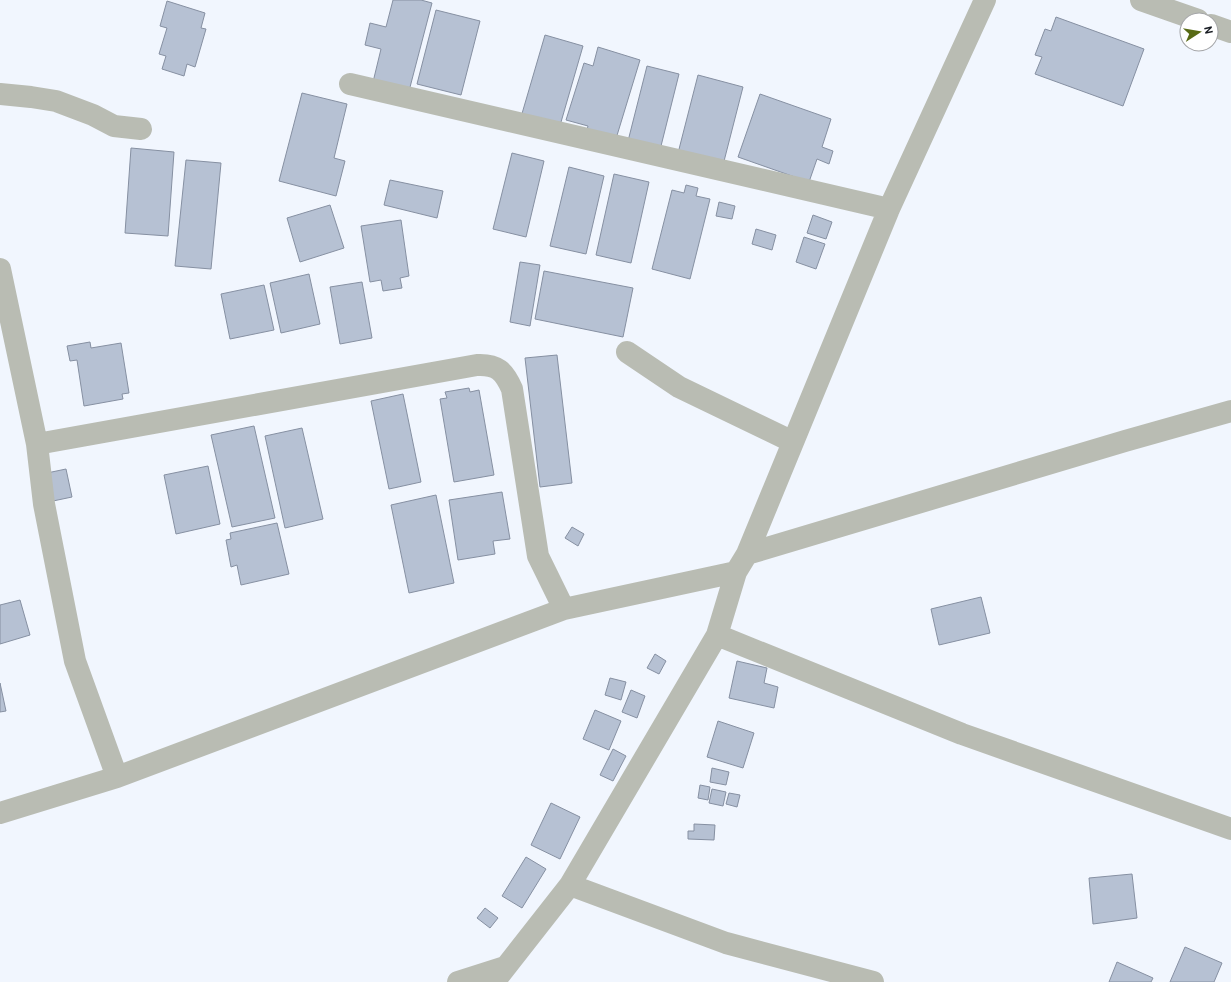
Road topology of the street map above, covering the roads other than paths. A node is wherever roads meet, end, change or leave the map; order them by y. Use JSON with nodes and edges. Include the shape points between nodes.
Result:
{"nodes":[{"id":1,"x":985,"y":0,"type":"edge"},
{"id":2,"x":1141,"y":0,"type":"edge"},
{"id":3,"x":1179,"y":13,"type":"edge"},
{"id":4,"x":1219,"y":28,"type":"edge"},
{"id":5,"x":1231,"y":32,"type":"edge"},
{"id":6,"x":350,"y":84,"type":"dead end"},
{"id":7,"x":0,"y":94,"type":"edge"},
{"id":8,"x":142,"y":129,"type":"dead end"},
{"id":9,"x":889,"y":209,"type":"junction"},
{"id":10,"x":0,"y":269,"type":"edge"},
{"id":11,"x":627,"y":352,"type":"dead end"},
{"id":12,"x":1231,"y":410,"type":"edge"},
{"id":13,"x":793,"y":442,"type":"junction"},
{"id":14,"x":37,"y":444,"type":"junction"},
{"id":15,"x":747,"y":554,"type":"junction"},
{"id":16,"x":736,"y":572,"type":"junction"},
{"id":17,"x":564,"y":609,"type":"junction"},
{"id":18,"x":717,"y":635,"type":"junction"},
{"id":19,"x":117,"y":777,"type":"junction"},
{"id":20,"x":0,"y":813,"type":"edge"},
{"id":21,"x":1231,"y":830,"type":"edge"},
{"id":22,"x":570,"y":885,"type":"junction"},
{"id":23,"x":499,"y":975,"type":"edge"},
{"id":24,"x":458,"y":982,"type":"edge"},
{"id":25,"x":873,"y":982,"type":"edge"}],
"edges":[{"from":1,"to":9,"type":"street"},
{"from":2,"to":3,"type":"street"},
{"from":4,"to":5,"type":"street"},
{"from":6,"to":9,"type":"street"},
{"from":7,"to":8,"type":"street","via":[[56,101],[114,126]]},
{"from":9,"to":13,"type":"street"},
{"from":10,"to":14,"type":"street"},
{"from":11,"to":13,"type":"street","via":[[679,387]]},
{"from":12,"to":15,"type":"street"},
{"from":13,"to":15,"type":"street"},
{"from":14,"to":17,"type":"street","via":[[488,364],[506,376],[512,389],[538,556]]},
{"from":14,"to":19,"type":"street","via":[[44,504],[75,661]]},
{"from":15,"to":16,"type":"street"},
{"from":16,"to":17,"type":"street"},
{"from":16,"to":18,"type":"street"},
{"from":17,"to":19,"type":"street"},
{"from":18,"to":21,"type":"street","via":[[962,734]]},
{"from":18,"to":22,"type":"street"},
{"from":19,"to":20,"type":"street"},
{"from":22,"to":23,"type":"street"},
{"from":22,"to":25,"type":"street","via":[[726,943]]},
{"from":23,"to":24,"type":"street"}]}
